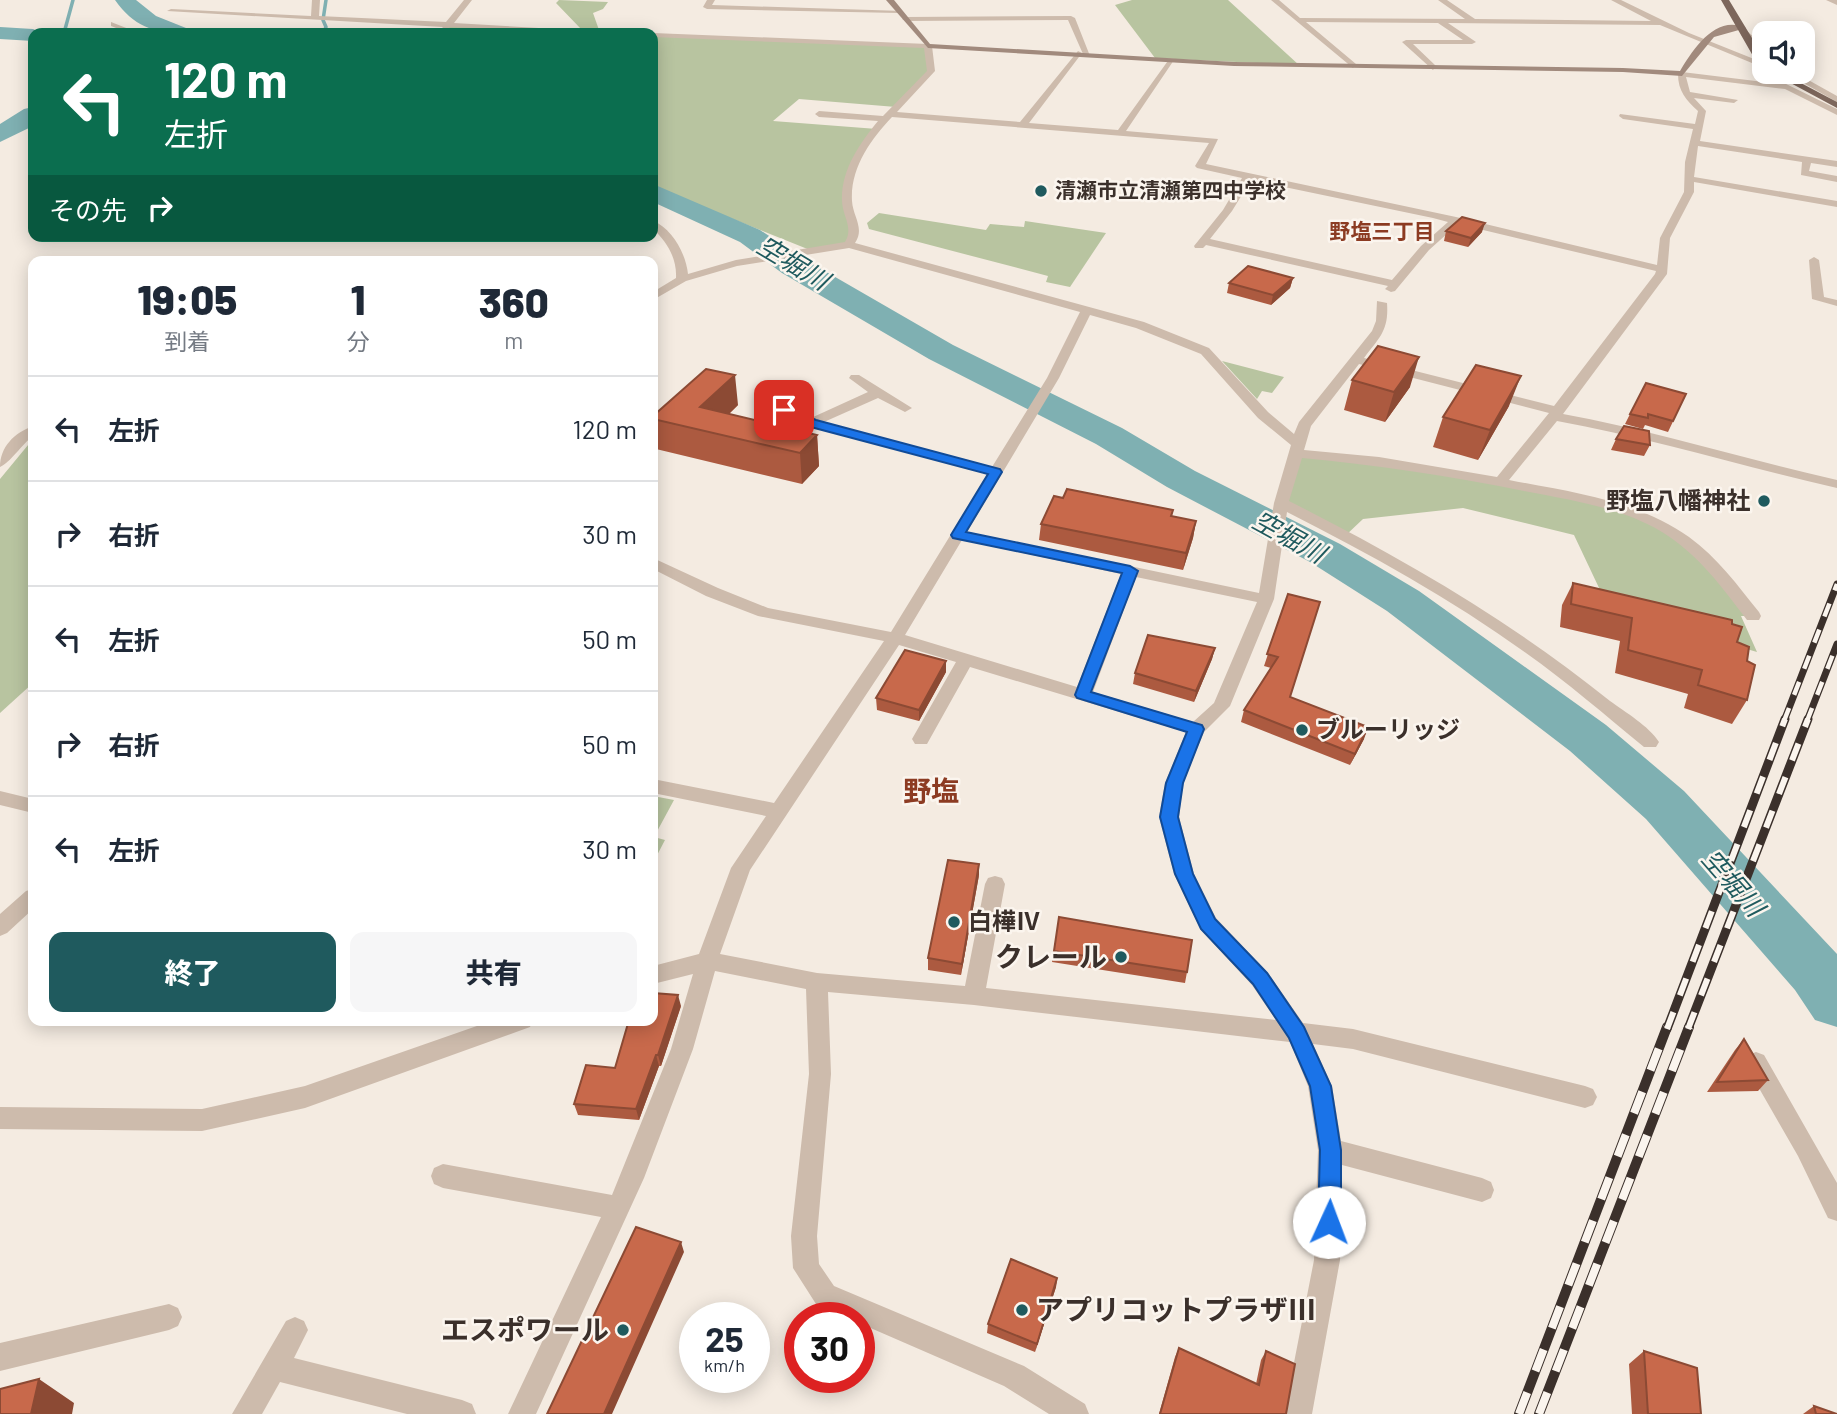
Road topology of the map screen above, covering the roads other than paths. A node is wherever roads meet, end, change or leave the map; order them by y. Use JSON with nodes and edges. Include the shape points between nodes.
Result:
{"nodes":[{"id":1,"x":186,"y":0,"type":"edge"},
{"id":2,"x":316,"y":0,"type":"edge"},
{"id":3,"x":468,"y":0,"type":"edge"},
{"id":4,"x":711,"y":0,"type":"edge"},
{"id":5,"x":835,"y":0,"type":"edge"},
{"id":6,"x":890,"y":0,"type":"edge"},
{"id":7,"x":1275,"y":0,"type":"edge"},
{"id":8,"x":1442,"y":0,"type":"edge"},
{"id":9,"x":1615,"y":0,"type":"edge"},
{"id":10,"x":1725,"y":0,"type":"edge"},
{"id":11,"x":1830,"y":0,"type":"edge"},
{"id":12,"x":1837,"y":2,"type":"edge"},
{"id":13,"x":831,"y":9,"type":"junction"},
{"id":14,"x":899,"y":11,"type":"junction"},
{"id":15,"x":1033,"y":18,"type":"junction"},
{"id":16,"x":317,"y":19,"type":"junction"},
{"id":17,"x":906,"y":19,"type":"junction"},
{"id":18,"x":1299,"y":20,"type":"junction"},
{"id":19,"x":1437,"y":20,"type":"junction"},
{"id":20,"x":1473,"y":20,"type":"junction"},
{"id":21,"x":1660,"y":23,"type":"junction"},
{"id":22,"x":114,"y":24,"type":"dead end"},
{"id":23,"x":449,"y":25,"type":"junction"},
{"id":24,"x":123,"y":28,"type":"edge"},
{"id":25,"x":446,"y":28,"type":"edge"},
{"id":26,"x":514,"y":28,"type":"edge"},
{"id":27,"x":915,"y":30,"type":"junction"},
{"id":28,"x":929,"y":30,"type":"dead end"},
{"id":29,"x":1036,"y":30,"type":"dead end"},
{"id":30,"x":1743,"y":31,"type":"junction"},
{"id":31,"x":658,"y":35,"type":"edge"},
{"id":32,"x":1752,"y":39,"type":"edge"},
{"id":33,"x":1702,"y":41,"type":"junction"},
{"id":34,"x":928,"y":46,"type":"junction"},
{"id":35,"x":1752,"y":46,"type":"edge"},
{"id":36,"x":1083,"y":54,"type":"junction"},
{"id":37,"x":1170,"y":60,"type":"junction"},
{"id":38,"x":1752,"y":60,"type":"edge"},
{"id":39,"x":1353,"y":65,"type":"junction"},
{"id":40,"x":1433,"y":68,"type":"junction"},
{"id":41,"x":1682,"y":74,"type":"junction"},
{"id":42,"x":1797,"y":84,"type":"edge"},
{"id":43,"x":1810,"y":84,"type":"edge"},
{"id":44,"x":1785,"y":87,"type":"junction"},
{"id":45,"x":1685,"y":94,"type":"junction"},
{"id":46,"x":1837,"y":99,"type":"edge"},
{"id":47,"x":1734,"y":100,"type":"dead end"},
{"id":48,"x":1837,"y":105,"type":"edge"},
{"id":49,"x":1837,"y":112,"type":"edge"},
{"id":50,"x":819,"y":114,"type":"dead end"},
{"id":51,"x":887,"y":116,"type":"junction"},
{"id":52,"x":1623,"y":116,"type":"dead end"},
{"id":53,"x":1023,"y":125,"type":"junction"},
{"id":54,"x":1700,"y":127,"type":"junction"},
{"id":55,"x":1121,"y":132,"type":"junction"},
{"id":56,"x":1696,"y":143,"type":"junction"},
{"id":57,"x":1807,"y":160,"type":"junction"},
{"id":58,"x":1837,"y":164,"type":"edge"},
{"id":59,"x":1248,"y":176,"type":"junction"},
{"id":60,"x":1837,"y":179,"type":"edge"},
{"id":61,"x":1691,"y":180,"type":"junction"},
{"id":62,"x":1837,"y":204,"type":"edge"},
{"id":63,"x":1456,"y":220,"type":"junction"},
{"id":64,"x":658,"y":230,"type":"edge"},
{"id":65,"x":849,"y":245,"type":"junction"},
{"id":66,"x":1814,"y":260,"type":"dead end"},
{"id":67,"x":1661,"y":272,"type":"junction"},
{"id":68,"x":682,"y":279,"type":"junction"},
{"id":69,"x":658,"y":294,"type":"edge"},
{"id":70,"x":1381,"y":303,"type":"dead end"},
{"id":71,"x":1837,"y":303,"type":"edge"},
{"id":72,"x":1086,"y":312,"type":"junction"},
{"id":73,"x":1357,"y":359,"type":"junction"},
{"id":74,"x":855,"y":378,"type":"dead end"},
{"id":75,"x":878,"y":393,"type":"junction"},
{"id":76,"x":905,"y":408,"type":"dead end"},
{"id":77,"x":784,"y":410,"type":"dead end"},
{"id":78,"x":1555,"y":414,"type":"junction"},
{"id":79,"x":811,"y":423,"type":"junction"},
{"id":80,"x":28,"y":434,"type":"edge"},
{"id":81,"x":1297,"y":449,"type":"junction"},
{"id":82,"x":0,"y":463,"type":"edge"},
{"id":83,"x":996,"y":472,"type":"junction"},
{"id":84,"x":1500,"y":482,"type":"junction"},
{"id":85,"x":1837,"y":484,"type":"edge"},
{"id":86,"x":1281,"y":505,"type":"junction"},
{"id":87,"x":957,"y":535,"type":"junction"},
{"id":88,"x":658,"y":565,"type":"edge"},
{"id":89,"x":1130,"y":571,"type":"junction"},
{"id":90,"x":1266,"y":599,"type":"junction"},
{"id":91,"x":1753,"y":616,"type":"dead end"},
{"id":92,"x":895,"y":638,"type":"junction"},
{"id":93,"x":966,"y":659,"type":"junction"},
{"id":94,"x":1083,"y":695,"type":"junction"},
{"id":95,"x":1196,"y":729,"type":"junction"},
{"id":96,"x":921,"y":739,"type":"dead end"},
{"id":97,"x":1650,"y":742,"type":"dead end"},
{"id":98,"x":658,"y":787,"type":"edge"},
{"id":99,"x":0,"y":798,"type":"edge"},
{"id":100,"x":28,"y":805,"type":"edge"},
{"id":101,"x":779,"y":811,"type":"junction"},
{"id":102,"x":995,"y":884,"type":"dead end"},
{"id":103,"x":28,"y":902,"type":"edge"},
{"id":104,"x":0,"y":927,"type":"edge"},
{"id":105,"x":707,"y":961,"type":"junction"},
{"id":106,"x":658,"y":974,"type":"edge"},
{"id":107,"x":817,"y":982,"type":"junction"},
{"id":108,"x":974,"y":996,"type":"junction"},
{"id":109,"x":505,"y":1026,"type":"edge"},
{"id":110,"x":1297,"y":1033,"type":"junction"},
{"id":111,"x":1746,"y":1044,"type":"edge"},
{"id":112,"x":1586,"y":1097,"type":"dead end"},
{"id":113,"x":0,"y":1118,"type":"edge"},
{"id":114,"x":1331,"y":1150,"type":"junction"},
{"id":115,"x":443,"y":1176,"type":"dead end"},
{"id":116,"x":1482,"y":1190,"type":"dead end"},
{"id":117,"x":618,"y":1208,"type":"junction"},
{"id":118,"x":1837,"y":1209,"type":"edge"},
{"id":119,"x":169,"y":1317,"type":"dead end"},
{"id":120,"x":295,"y":1330,"type":"dead end"},
{"id":121,"x":0,"y":1357,"type":"edge"},
{"id":122,"x":275,"y":1367,"type":"junction"},
{"id":123,"x":246,"y":1414,"type":"edge"},
{"id":124,"x":462,"y":1414,"type":"edge"},
{"id":125,"x":522,"y":1414,"type":"edge"},
{"id":126,"x":1075,"y":1414,"type":"edge"},
{"id":127,"x":1298,"y":1414,"type":"edge"}],
"edges":[{"from":1,"to":16,"type":"street","via":[[171,12]]},
{"from":2,"to":16,"type":"street"},
{"from":3,"to":23,"type":"street"},
{"from":4,"to":13,"type":"street","via":[[707,7]]},
{"from":5,"to":13,"type":"street"},
{"from":6,"to":14,"type":"street"},
{"from":7,"to":18,"type":"street"},
{"from":8,"to":20,"type":"street"},
{"from":9,"to":21,"type":"street"},
{"from":10,"to":30,"type":"main road"},
{"from":11,"to":12,"type":"street"},
{"from":13,"to":14,"type":"street"},
{"from":14,"to":17,"type":"street"},
{"from":15,"to":17,"type":"street"},
{"from":15,"to":29,"type":"street"},
{"from":15,"to":36,"type":"street","via":[[1071,18]]},
{"from":16,"to":23,"type":"street"},
{"from":17,"to":27,"type":"street"},
{"from":18,"to":19,"type":"street"},
{"from":18,"to":39,"type":"street"},
{"from":19,"to":20,"type":"street"},
{"from":19,"to":40,"type":"street","via":[[1472,42],[1406,42]]},
{"from":20,"to":21,"type":"street"},
{"from":21,"to":33,"type":"street"},
{"from":22,"to":24,"type":"street"},
{"from":23,"to":25,"type":"street"},
{"from":23,"to":26,"type":"street"},
{"from":27,"to":28,"type":"street"},
{"from":27,"to":34,"type":"street"},
{"from":30,"to":32,"type":"street"},
{"from":30,"to":33,"type":"street","via":[[1721,29]]},
{"from":30,"to":35,"type":"main road"},
{"from":31,"to":34,"type":"street"},
{"from":33,"to":38,"type":"street"},
{"from":33,"to":41,"type":"street"},
{"from":33,"to":44,"type":"street"},
{"from":34,"to":36,"type":"street"},
{"from":34,"to":51,"type":"street","via":[[931,71]]},
{"from":36,"to":37,"type":"street"},
{"from":36,"to":53,"type":"street"},
{"from":37,"to":39,"type":"street"},
{"from":37,"to":55,"type":"street"},
{"from":39,"to":40,"type":"street"},
{"from":40,"to":41,"type":"street"},
{"from":41,"to":44,"type":"street"},
{"from":41,"to":45,"type":"street"},
{"from":42,"to":48,"type":"main road"},
{"from":43,"to":46,"type":"street"},
{"from":44,"to":49,"type":"street"},
{"from":45,"to":47,"type":"street"},
{"from":45,"to":54,"type":"street","via":[[1702,111]]},
{"from":50,"to":51,"type":"street"},
{"from":51,"to":53,"type":"street"},
{"from":51,"to":65,"type":"street","via":[[858,155],[848,184],[847,206],[856,227]]},
{"from":52,"to":54,"type":"street"},
{"from":53,"to":55,"type":"street"},
{"from":54,"to":56,"type":"street"},
{"from":55,"to":59,"type":"street","via":[[1215,141],[1200,166]]},
{"from":56,"to":57,"type":"street"},
{"from":56,"to":61,"type":"street"},
{"from":57,"to":58,"type":"street"},
{"from":57,"to":60,"type":"street","via":[[1804,173]]},
{"from":59,"to":63,"type":"street"},
{"from":59,"to":63,"type":"street","via":[[1201,244],[1321,266],[1392,287]]},
{"from":61,"to":62,"type":"street"},
{"from":61,"to":67,"type":"street","via":[[1665,238]]},
{"from":63,"to":67,"type":"street"},
{"from":64,"to":68,"type":"street","via":[[673,246]]},
{"from":65,"to":68,"type":"street","via":[[736,263]]},
{"from":65,"to":72,"type":"street"},
{"from":66,"to":71,"type":"street","via":[[1818,299]]},
{"from":67,"to":78,"type":"street"},
{"from":68,"to":69,"type":"street"},
{"from":70,"to":73,"type":"street","via":[[1378,332]]},
{"from":72,"to":81,"type":"street","via":[[1140,325],[1205,351]]},
{"from":72,"to":83,"type":"street"},
{"from":73,"to":78,"type":"street"},
{"from":73,"to":81,"type":"street","via":[[1304,425]]},
{"from":74,"to":75,"type":"street"},
{"from":75,"to":76,"type":"street"},
{"from":75,"to":79,"type":"street"},
{"from":77,"to":79,"type":"street"},
{"from":78,"to":84,"type":"street"},
{"from":78,"to":85,"type":"street"},
{"from":79,"to":83,"type":"street"},
{"from":80,"to":82,"type":"street"},
{"from":81,"to":84,"type":"street"},
{"from":81,"to":86,"type":"street"},
{"from":83,"to":87,"type":"street"},
{"from":84,"to":91,"type":"street","via":[[1639,514],[1668,528],[1710,564]]},
{"from":86,"to":90,"type":"street"},
{"from":86,"to":97,"type":"street","via":[[1420,576],[1477,612]]},
{"from":87,"to":89,"type":"street"},
{"from":87,"to":92,"type":"street"},
{"from":88,"to":92,"type":"street","via":[[764,612]]},
{"from":89,"to":90,"type":"street"},
{"from":89,"to":94,"type":"street"},
{"from":90,"to":95,"type":"street","via":[[1221,706]]},
{"from":92,"to":93,"type":"street"},
{"from":92,"to":101,"type":"street"},
{"from":93,"to":94,"type":"street"},
{"from":93,"to":96,"type":"street"},
{"from":94,"to":95,"type":"street"},
{"from":95,"to":110,"type":"street","via":[[1174,783],[1169,817],[1184,874],[1208,924],[1260,978]]},
{"from":98,"to":101,"type":"street"},
{"from":99,"to":100,"type":"street"},
{"from":101,"to":105,"type":"street","via":[[741,868]]},
{"from":102,"to":108,"type":"street"},
{"from":103,"to":104,"type":"street"},
{"from":105,"to":106,"type":"street"},
{"from":105,"to":107,"type":"street"},
{"from":105,"to":117,"type":"street","via":[[682,1049]]},
{"from":107,"to":108,"type":"street"},
{"from":107,"to":126,"type":"street","via":[[820,1074],[804,1236],[806,1268],[825,1295],[1014,1376]]},
{"from":108,"to":110,"type":"street"},
{"from":109,"to":113,"type":"street","via":[[305,1097],[202,1120]]},
{"from":110,"to":112,"type":"street","via":[[1353,1039]]},
{"from":110,"to":114,"type":"street","via":[[1320,1086]]},
{"from":111,"to":118,"type":"street"},
{"from":114,"to":116,"type":"street"},
{"from":114,"to":127,"type":"street","via":[[1327,1261]]},
{"from":115,"to":117,"type":"street"},
{"from":117,"to":125,"type":"street"},
{"from":119,"to":121,"type":"street"},
{"from":120,"to":122,"type":"street"},
{"from":122,"to":123,"type":"street"},
{"from":122,"to":124,"type":"street"}]}
